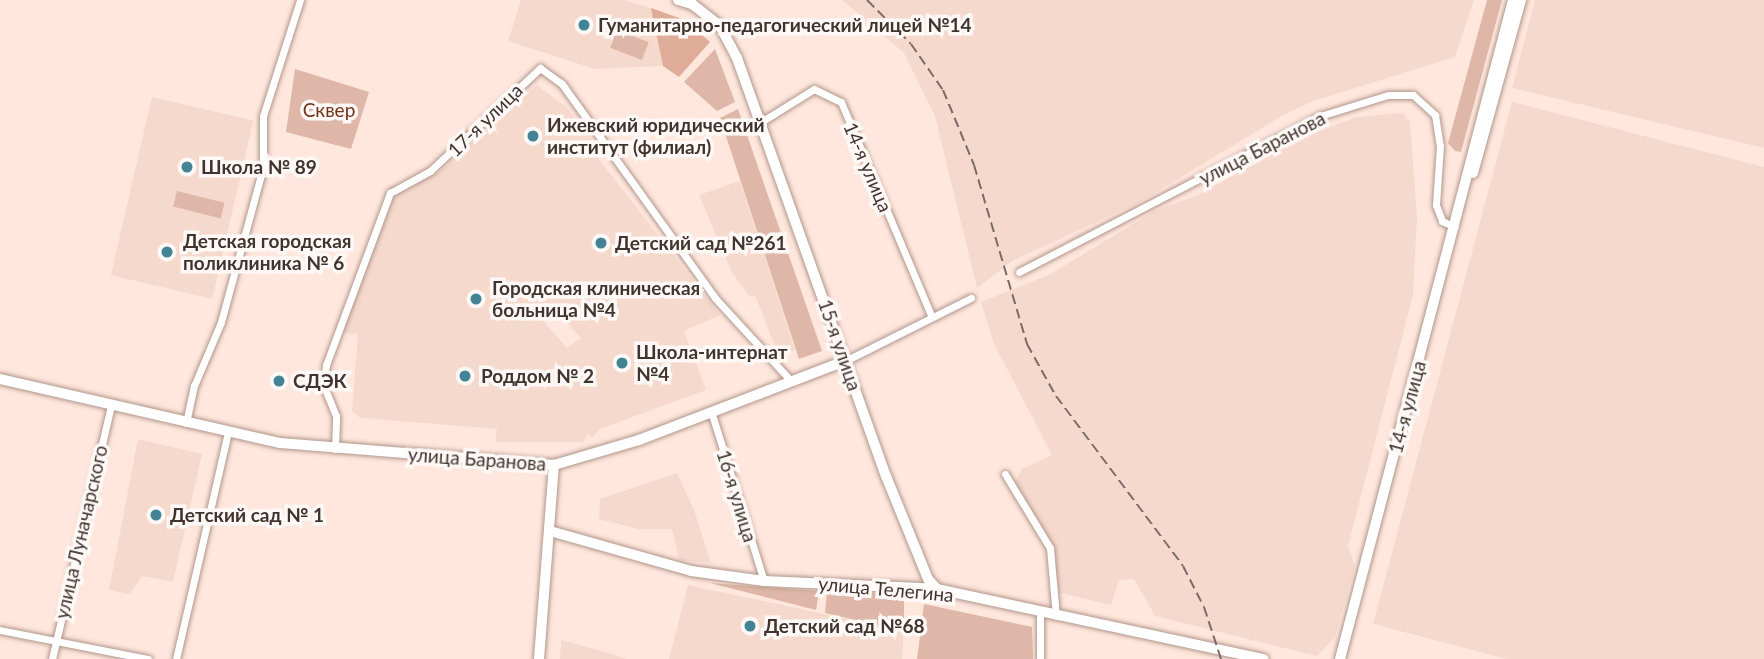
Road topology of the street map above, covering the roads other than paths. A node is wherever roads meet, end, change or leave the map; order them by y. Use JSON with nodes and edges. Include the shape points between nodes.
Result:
{"nodes":[{"id":1,"x":300,"y":0,"type":"edge"},
{"id":2,"x":678,"y":0,"type":"edge"},
{"id":3,"x":1513,"y":0,"type":"edge"},
{"id":4,"x":1521,"y":0,"type":"edge"},
{"id":5,"x":761,"y":122,"type":"junction"},
{"id":6,"x":1476,"y":155,"type":"junction"},
{"id":7,"x":1456,"y":223,"type":"junction"},
{"id":8,"x":1018,"y":272,"type":"dead end"},
{"id":9,"x":971,"y":298,"type":"dead end"},
{"id":10,"x":932,"y":317,"type":"junction"},
{"id":11,"x":845,"y":361,"type":"junction"},
{"id":12,"x":0,"y":379,"type":"edge"},
{"id":13,"x":791,"y":381,"type":"junction"},
{"id":14,"x":111,"y":405,"type":"junction"},
{"id":15,"x":711,"y":411,"type":"junction"},
{"id":16,"x":186,"y":423,"type":"junction"},
{"id":17,"x":228,"y":432,"type":"junction"},
{"id":18,"x":335,"y":449,"type":"junction"},
{"id":19,"x":554,"y":465,"type":"junction"},
{"id":20,"x":1005,"y":474,"type":"dead end"},
{"id":21,"x":550,"y":531,"type":"junction"},
{"id":22,"x":764,"y":581,"type":"junction"},
{"id":23,"x":937,"y":589,"type":"junction"},
{"id":24,"x":1040,"y":613,"type":"junction"},
{"id":25,"x":1056,"y":616,"type":"junction"},
{"id":26,"x":0,"y":630,"type":"edge"},
{"id":27,"x":56,"y":640,"type":"junction"},
{"id":28,"x":51,"y":659,"type":"edge"},
{"id":29,"x":148,"y":659,"type":"edge"},
{"id":30,"x":176,"y":659,"type":"edge"},
{"id":31,"x":539,"y":659,"type":"edge"},
{"id":32,"x":1040,"y":659,"type":"edge"},
{"id":33,"x":1264,"y":659,"type":"edge"},
{"id":34,"x":1340,"y":659,"type":"edge"}],
"edges":[{"from":1,"to":16,"type":"street","via":[[263,116],[260,179],[221,322],[185,414]]},
{"from":2,"to":5,"type":"main road","name":"15-я улица","via":[[692,4],[720,26]]},
{"from":3,"to":6,"type":"main road"},
{"from":4,"to":6,"type":"main road"},
{"from":5,"to":10,"type":"street","name":"14-я улица","via":[[814,89],[841,102]]},
{"from":5,"to":11,"type":"main road","name":"15-я улица"},
{"from":6,"to":7,"type":"main road","name":"14-я улица"},
{"from":7,"to":8,"type":"street","name":"улица Баранова","via":[[1443,221],[1436,205],[1440,146],[1435,115],[1413,96],[1388,94],[1320,116]]},
{"from":7,"to":34,"type":"main road","name":"14-я улица"},
{"from":9,"to":10,"type":"street","name":"улица Баранова"},
{"from":10,"to":11,"type":"street","name":"улица Баранова"},
{"from":11,"to":13,"type":"street","name":"улица Баранова"},
{"from":11,"to":23,"type":"main road","name":"15-я улица","via":[[922,569]]},
{"from":12,"to":14,"type":"street","name":"улица Баранова"},
{"from":13,"to":15,"type":"street","name":"улица Баранова"},
{"from":13,"to":18,"type":"street","name":"17-я улица","via":[[715,299],[562,84],[540,68],[430,172],[390,193],[326,365],[324,387],[336,416]]},
{"from":14,"to":16,"type":"street","name":"улица Баранова"},
{"from":14,"to":27,"type":"street","name":"улица Луначарского"},
{"from":15,"to":19,"type":"street","name":"улица Баранова","via":[[590,457]]},
{"from":15,"to":22,"type":"street","name":"16-я улица"},
{"from":16,"to":17,"type":"street","name":"улица Баранова"},
{"from":17,"to":18,"type":"street","name":"улица Баранова"},
{"from":17,"to":30,"type":"street"},
{"from":18,"to":19,"type":"street","name":"улица Баранова"},
{"from":19,"to":21,"type":"street"},
{"from":20,"to":25,"type":"street","via":[[1050,548]]},
{"from":21,"to":22,"type":"street","name":"улица Телегина","via":[[691,571]]},
{"from":21,"to":31,"type":"street"},
{"from":22,"to":23,"type":"street","name":"улица Телегина"},
{"from":23,"to":24,"type":"main road","name":"улица Телегина"},
{"from":24,"to":25,"type":"main road","name":"улица Телегина"},
{"from":24,"to":32,"type":"street"},
{"from":25,"to":33,"type":"main road","name":"улица Телегина"},
{"from":26,"to":27,"type":"street"},
{"from":27,"to":28,"type":"street","name":"улица Луначарского"},
{"from":27,"to":29,"type":"street"}]}
